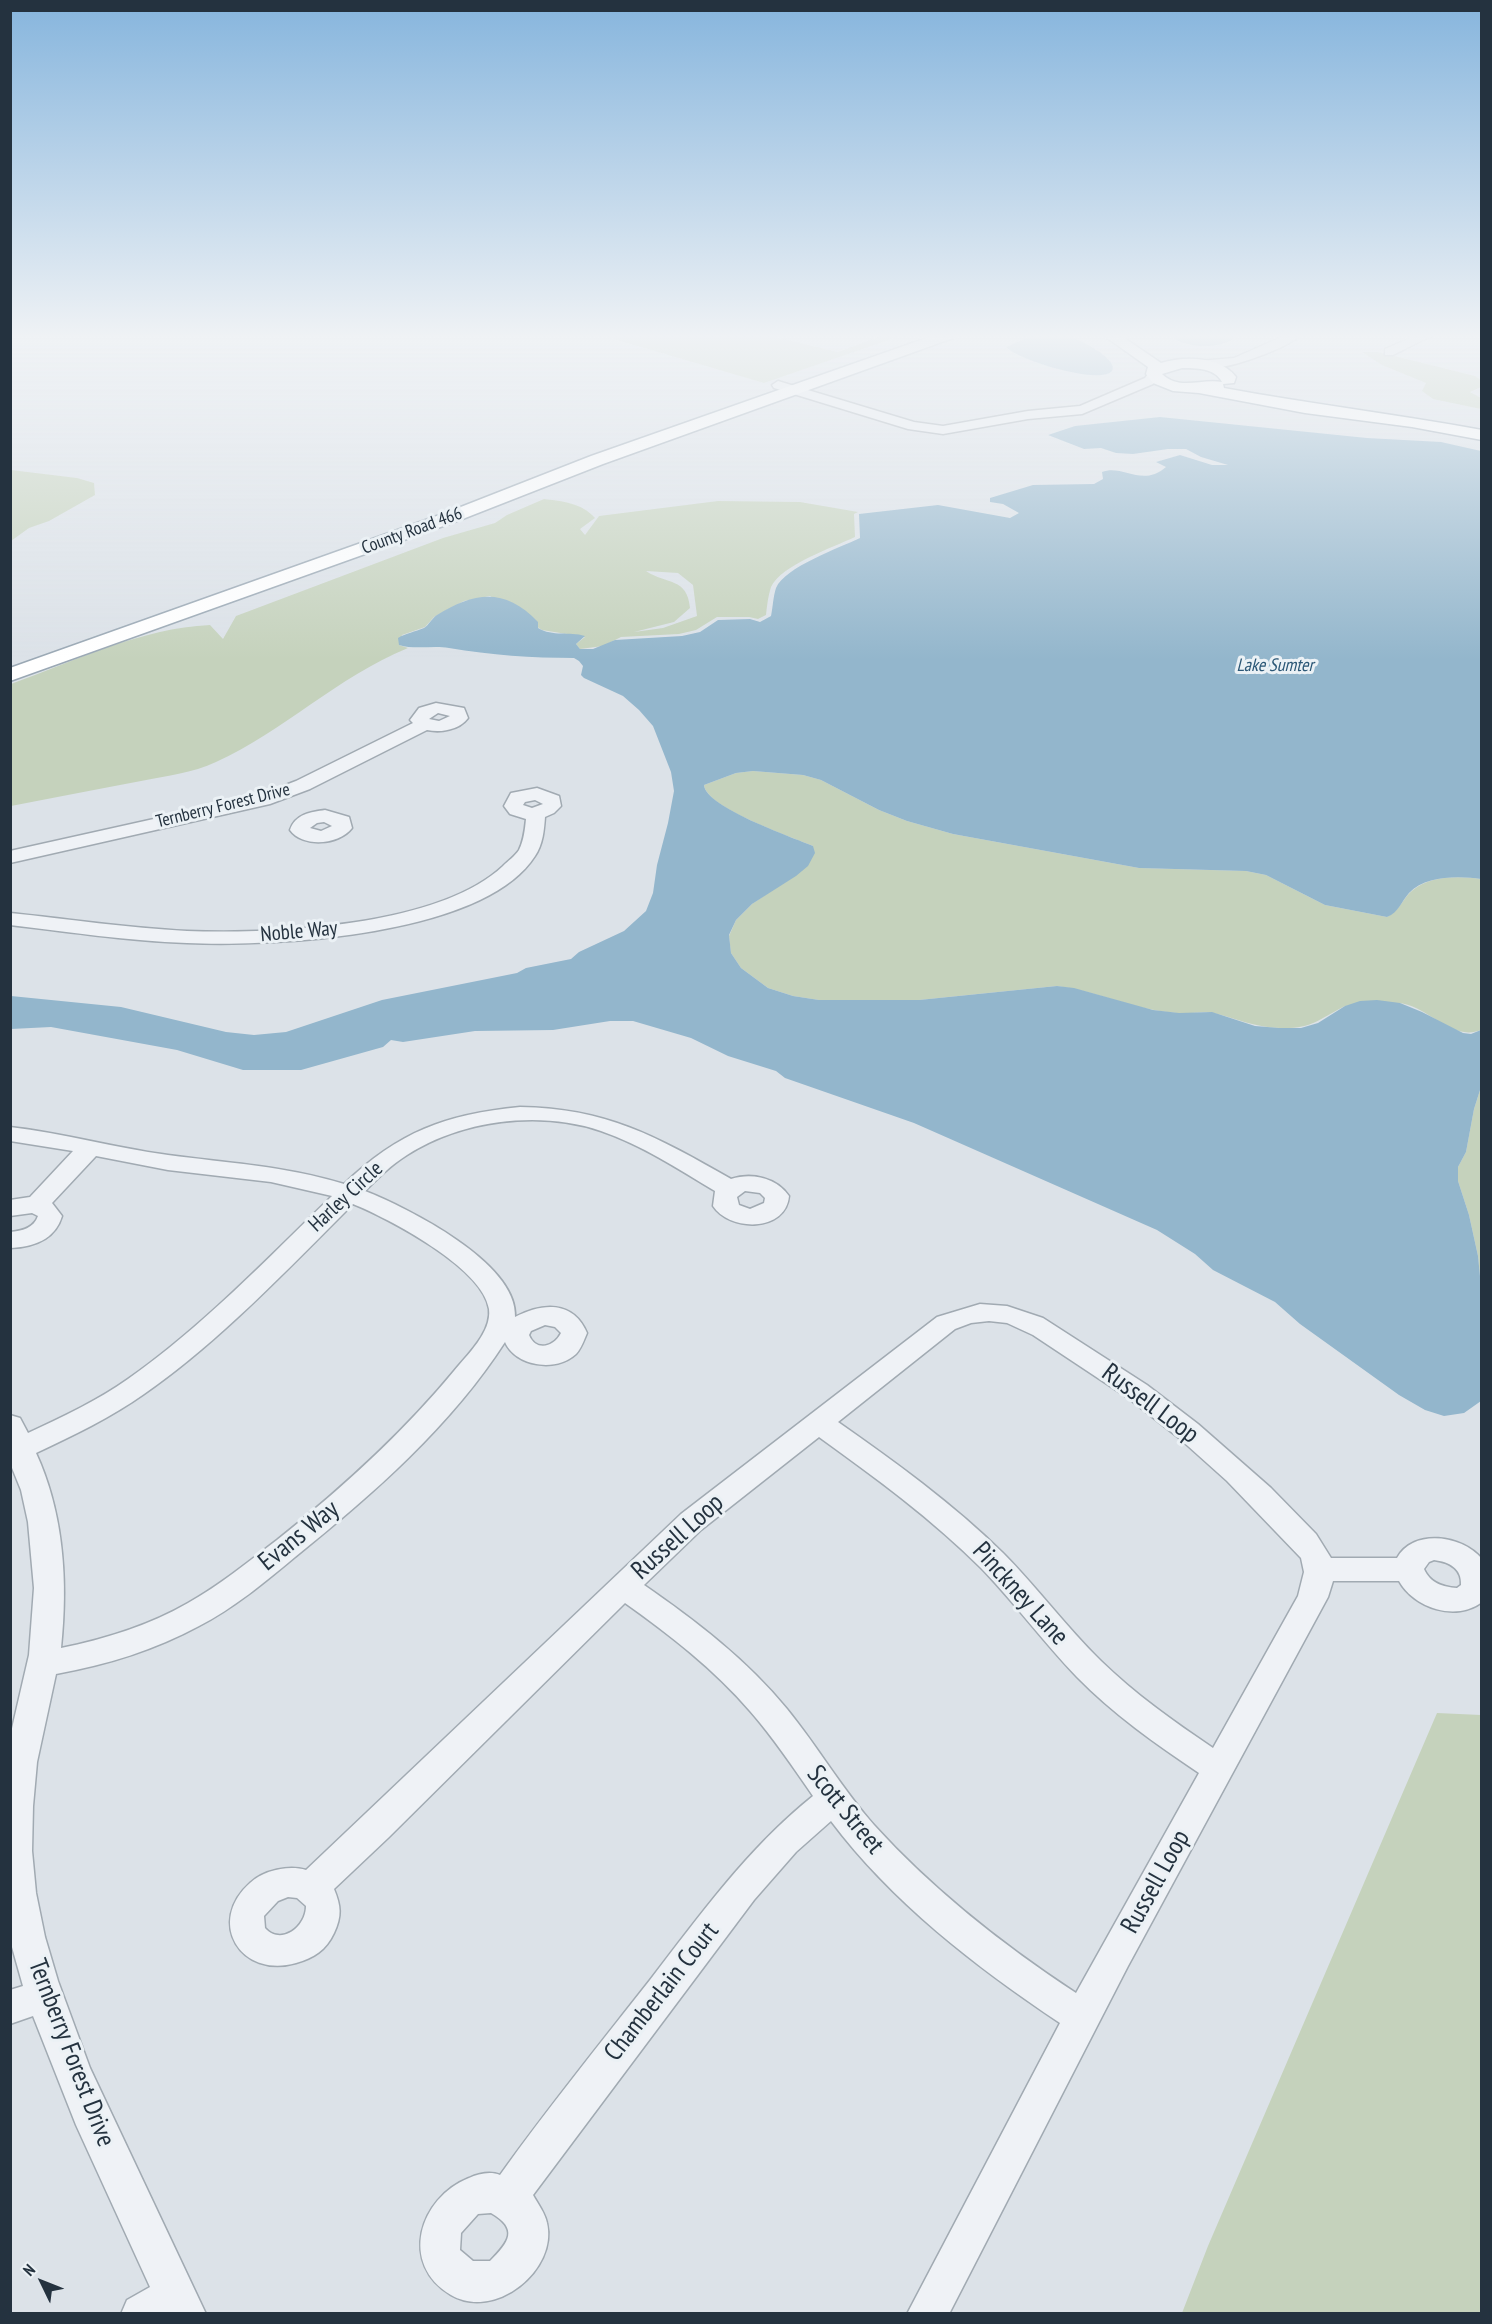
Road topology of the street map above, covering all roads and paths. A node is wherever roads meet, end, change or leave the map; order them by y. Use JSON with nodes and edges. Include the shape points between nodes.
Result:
{"nodes":[{"id":1,"x":627,"y":443,"type":"edge"},
{"id":2,"x":640,"y":443,"type":"edge"},
{"id":3,"x":10,"y":663,"type":"edge"},
{"id":4,"x":10,"y":675,"type":"edge"},
{"id":5,"x":425,"y":724,"type":"dead end"},
{"id":6,"x":280,"y":794,"type":"junction"},
{"id":7,"x":536,"y":813,"type":"dead end"},
{"id":8,"x":311,"y":818,"type":"dead end"},
{"id":9,"x":10,"y":857,"type":"edge"},
{"id":10,"x":10,"y":919,"type":"edge"},
{"id":11,"x":10,"y":1134,"type":"edge"},
{"id":12,"x":91,"y":1147,"type":"junction"},
{"id":13,"x":729,"y":1189,"type":"dead end"},
{"id":14,"x":349,"y":1194,"type":"junction"},
{"id":15,"x":36,"y":1206,"type":"junction"},
{"id":16,"x":10,"y":1209,"type":"edge"},
{"id":17,"x":10,"y":1240,"type":"edge"},
{"id":18,"x":818,"y":1422,"type":"junction"},
{"id":19,"x":14,"y":1442,"type":"edge"},
{"id":20,"x":1319,"y":1569,"type":"junction"},
{"id":21,"x":1409,"y":1570,"type":"dead end"},
{"id":22,"x":623,"y":1586,"type":"junction"},
{"id":23,"x":43,"y":1664,"type":"junction"},
{"id":24,"x":1218,"y":1769,"type":"junction"},
{"id":25,"x":832,"y":1800,"type":"junction"},
{"id":26,"x":312,"y":1887,"type":"dead end"},
{"id":27,"x":46,"y":1995,"type":"junction"},
{"id":28,"x":10,"y":2007,"type":"edge"},
{"id":29,"x":1083,"y":2018,"type":"junction"},
{"id":30,"x":508,"y":2198,"type":"dead end"},
{"id":31,"x":181,"y":2304,"type":"edge"},
{"id":32,"x":141,"y":2313,"type":"edge"},
{"id":33,"x":927,"y":2313,"type":"edge"}],
"edges":[{"from":1,"to":3,"type":"main road","name":"County Road 466"},
{"from":2,"to":4,"type":"main road","name":"County Road 466","via":[[372,546]]},
{"from":5,"to":6,"type":"street","name":"Ternberry Forest Drive"},
{"from":6,"to":8,"type":"street"},
{"from":6,"to":9,"type":"street","name":"Ternberry Forest Drive"},
{"from":7,"to":10,"type":"street","name":"Noble Way","via":[[531,845],[508,874],[466,898],[403,917],[309,932],[216,937]]},
{"from":11,"to":12,"type":"street","name":"Evans Way"},
{"from":12,"to":14,"type":"street","name":"Evans Way","via":[[158,1161],[304,1179]]},
{"from":12,"to":15,"type":"street"},
{"from":13,"to":14,"type":"street","name":"Harley Circle","via":[[615,1128],[578,1118],[538,1114],[488,1118],[440,1130],[380,1163]]},
{"from":14,"to":19,"type":"street","name":"Harley Circle","via":[[153,1374],[102,1408]]},
{"from":14,"to":23,"type":"street","name":"Evans Way","via":[[395,1212],[459,1254],[494,1291],[508,1329],[399,1449],[319,1522],[221,1599],[157,1633],[118,1648]]},
{"from":15,"to":16,"type":"street"},
{"from":15,"to":17,"type":"street","via":[[48,1211],[46,1227],[32,1236]]},
{"from":18,"to":20,"type":"street","name":"Russell Loop","via":[[946,1323],[977,1313],[1018,1317],[1112,1373],[1212,1451],[1308,1545]]},
{"from":18,"to":22,"type":"street","name":"Russell Loop","via":[[691,1522]]},
{"from":18,"to":24,"type":"street","name":"Pinckney Lane","via":[[946,1517],[1012,1581],[1099,1678],[1142,1716]]},
{"from":19,"to":23,"type":"street","name":"Ternberry Forest Drive","via":[[29,1467],[48,1548],[51,1593]]},
{"from":20,"to":21,"type":"street"},
{"from":20,"to":24,"type":"street","name":"Russell Loop","via":[[1313,1597]]},
{"from":22,"to":25,"type":"street","name":"Scott Street","via":[[688,1633],[738,1676],[764,1704]]},
{"from":22,"to":26,"type":"street","name":"Russell Loop"},
{"from":23,"to":27,"type":"street","name":"Ternberry Forest Drive","via":[[21,1762],[15,1853],[21,1906]]},
{"from":24,"to":29,"type":"street","name":"Russell Loop"},
{"from":25,"to":29,"type":"street","name":"Scott Street","via":[[935,1908],[995,1958]]},
{"from":25,"to":30,"type":"street","name":"Chamberlain Court","via":[[783,1842],[728,1908],[542,2147]]},
{"from":27,"to":28,"type":"street"},
{"from":27,"to":31,"type":"street","name":"Ternberry Forest Drive","via":[[106,2148]]},
{"from":29,"to":33,"type":"street","name":"Russell Loop"},
{"from":31,"to":32,"type":"street"}]}
